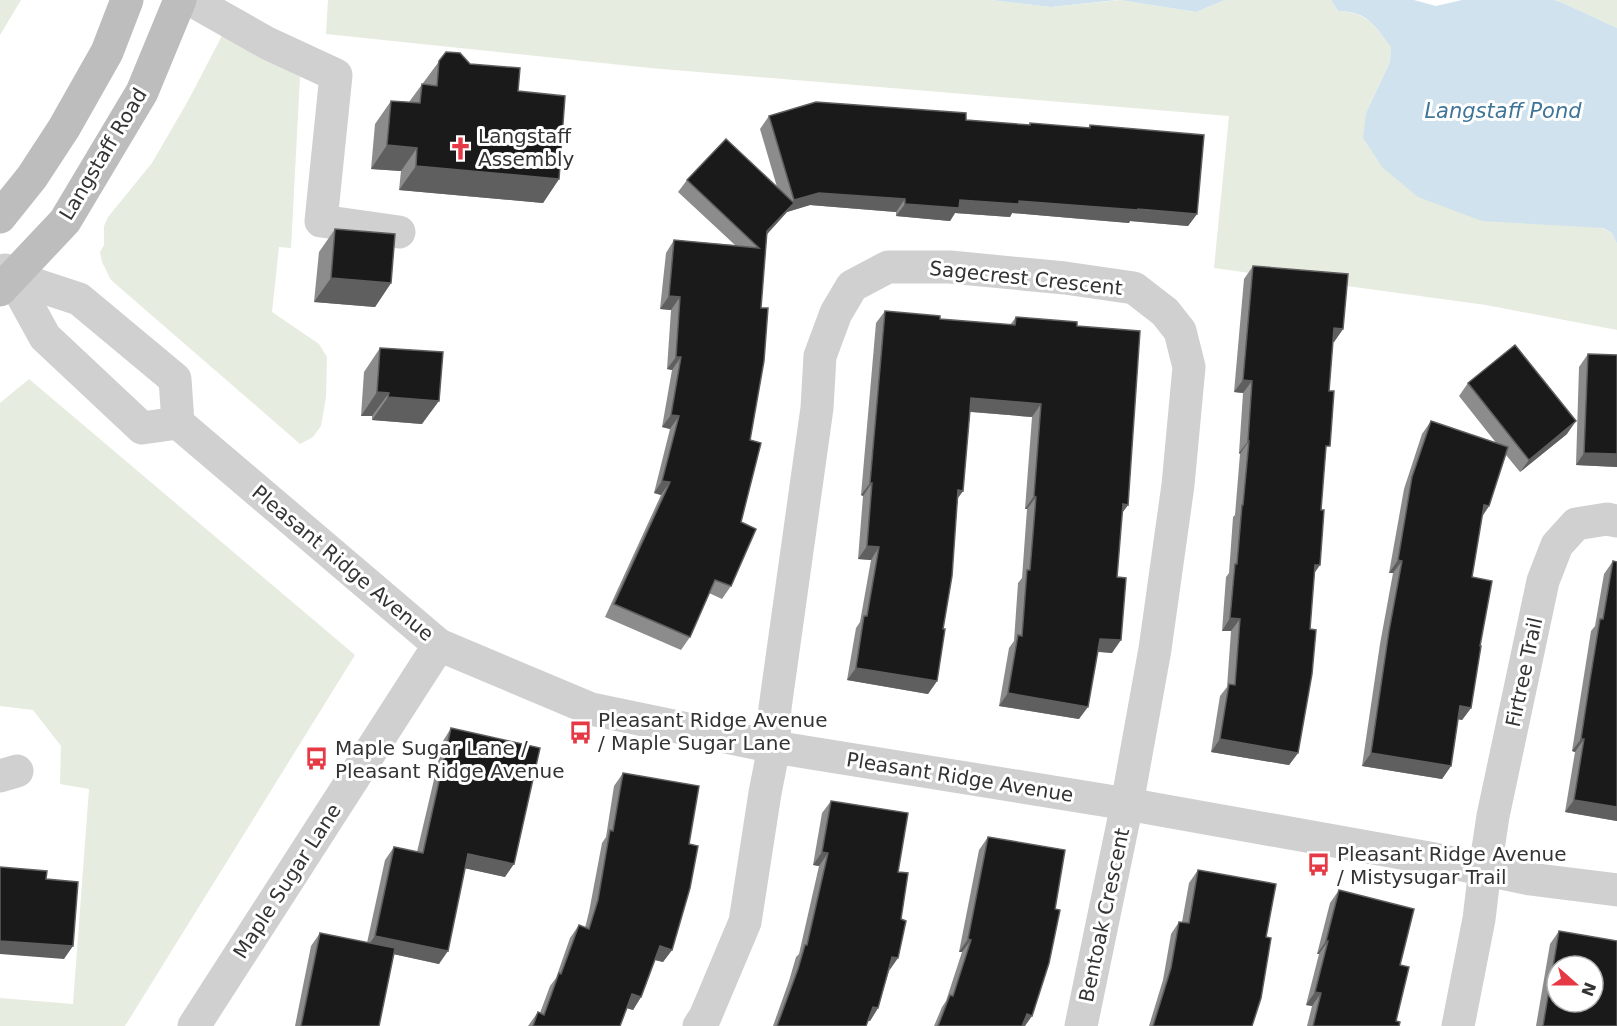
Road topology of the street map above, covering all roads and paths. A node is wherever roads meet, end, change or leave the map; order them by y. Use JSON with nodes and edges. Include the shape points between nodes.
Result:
{"nodes":[{"id":1,"x":127,"y":0,"type":"edge"},
{"id":2,"x":180,"y":0,"type":"edge"},
{"id":3,"x":191,"y":0,"type":"edge"},
{"id":4,"x":0,"y":217,"type":"edge"},
{"id":5,"x":399,"y":232,"type":"dead end"},
{"id":6,"x":4,"y":277,"type":"edge"},
{"id":7,"x":178,"y":423,"type":"junction"},
{"id":8,"x":1617,"y":521,"type":"edge"},
{"id":9,"x":439,"y":645,"type":"junction"},
{"id":10,"x":774,"y":747,"type":"junction"},
{"id":11,"x":1128,"y":804,"type":"junction"},
{"id":12,"x":1485,"y":869,"type":"junction"},
{"id":13,"x":1617,"y":890,"type":"edge"},
{"id":14,"x":194,"y":1026,"type":"edge"},
{"id":15,"x":699,"y":1026,"type":"edge"},
{"id":16,"x":1081,"y":1026,"type":"edge"},
{"id":17,"x":1458,"y":1026,"type":"edge"}],
"edges":[{"from":1,"to":4,"type":"main road","via":[[107,52],[64,128]]},
{"from":2,"to":6,"type":"main road","name":"Langstaff Road","via":[[142,92],[65,221]]},
{"from":3,"to":5,"type":"street","via":[[267,43],[336,75],[321,220]]},
{"from":6,"to":7,"type":"street","via":[[45,337],[142,428]]},
{"from":6,"to":7,"type":"street","via":[[79,299],[175,379]]},
{"from":7,"to":9,"type":"street","name":"Pleasant Ridge Avenue"},
{"from":8,"to":12,"type":"street","name":"Firtree Trail","via":[[1576,524],[1557,545],[1543,580]]},
{"from":9,"to":10,"type":"street","name":"Pleasant Ridge Avenue","via":[[591,709]]},
{"from":9,"to":14,"type":"street","name":"Maple Sugar Lane"},
{"from":10,"to":11,"type":"street","name":"Pleasant Ridge Avenue"},
{"from":10,"to":11,"type":"street","name":"Sagecrest Crescent","via":[[775,708],[815,420],[820,356],[836,313],[852,286],[888,267],[950,267],[1134,288],[1165,312],[1180,331],[1189,367],[1178,485]]},
{"from":10,"to":15,"type":"street","via":[[745,922]]},
{"from":11,"to":12,"type":"street","name":"Pleasant Ridge Avenue"},
{"from":11,"to":16,"type":"street","name":"Bentoak Crescent"},
{"from":12,"to":13,"type":"street","name":"Pleasant Ridge Avenue"},
{"from":12,"to":17,"type":"street","name":"Firtree Trail"}]}
